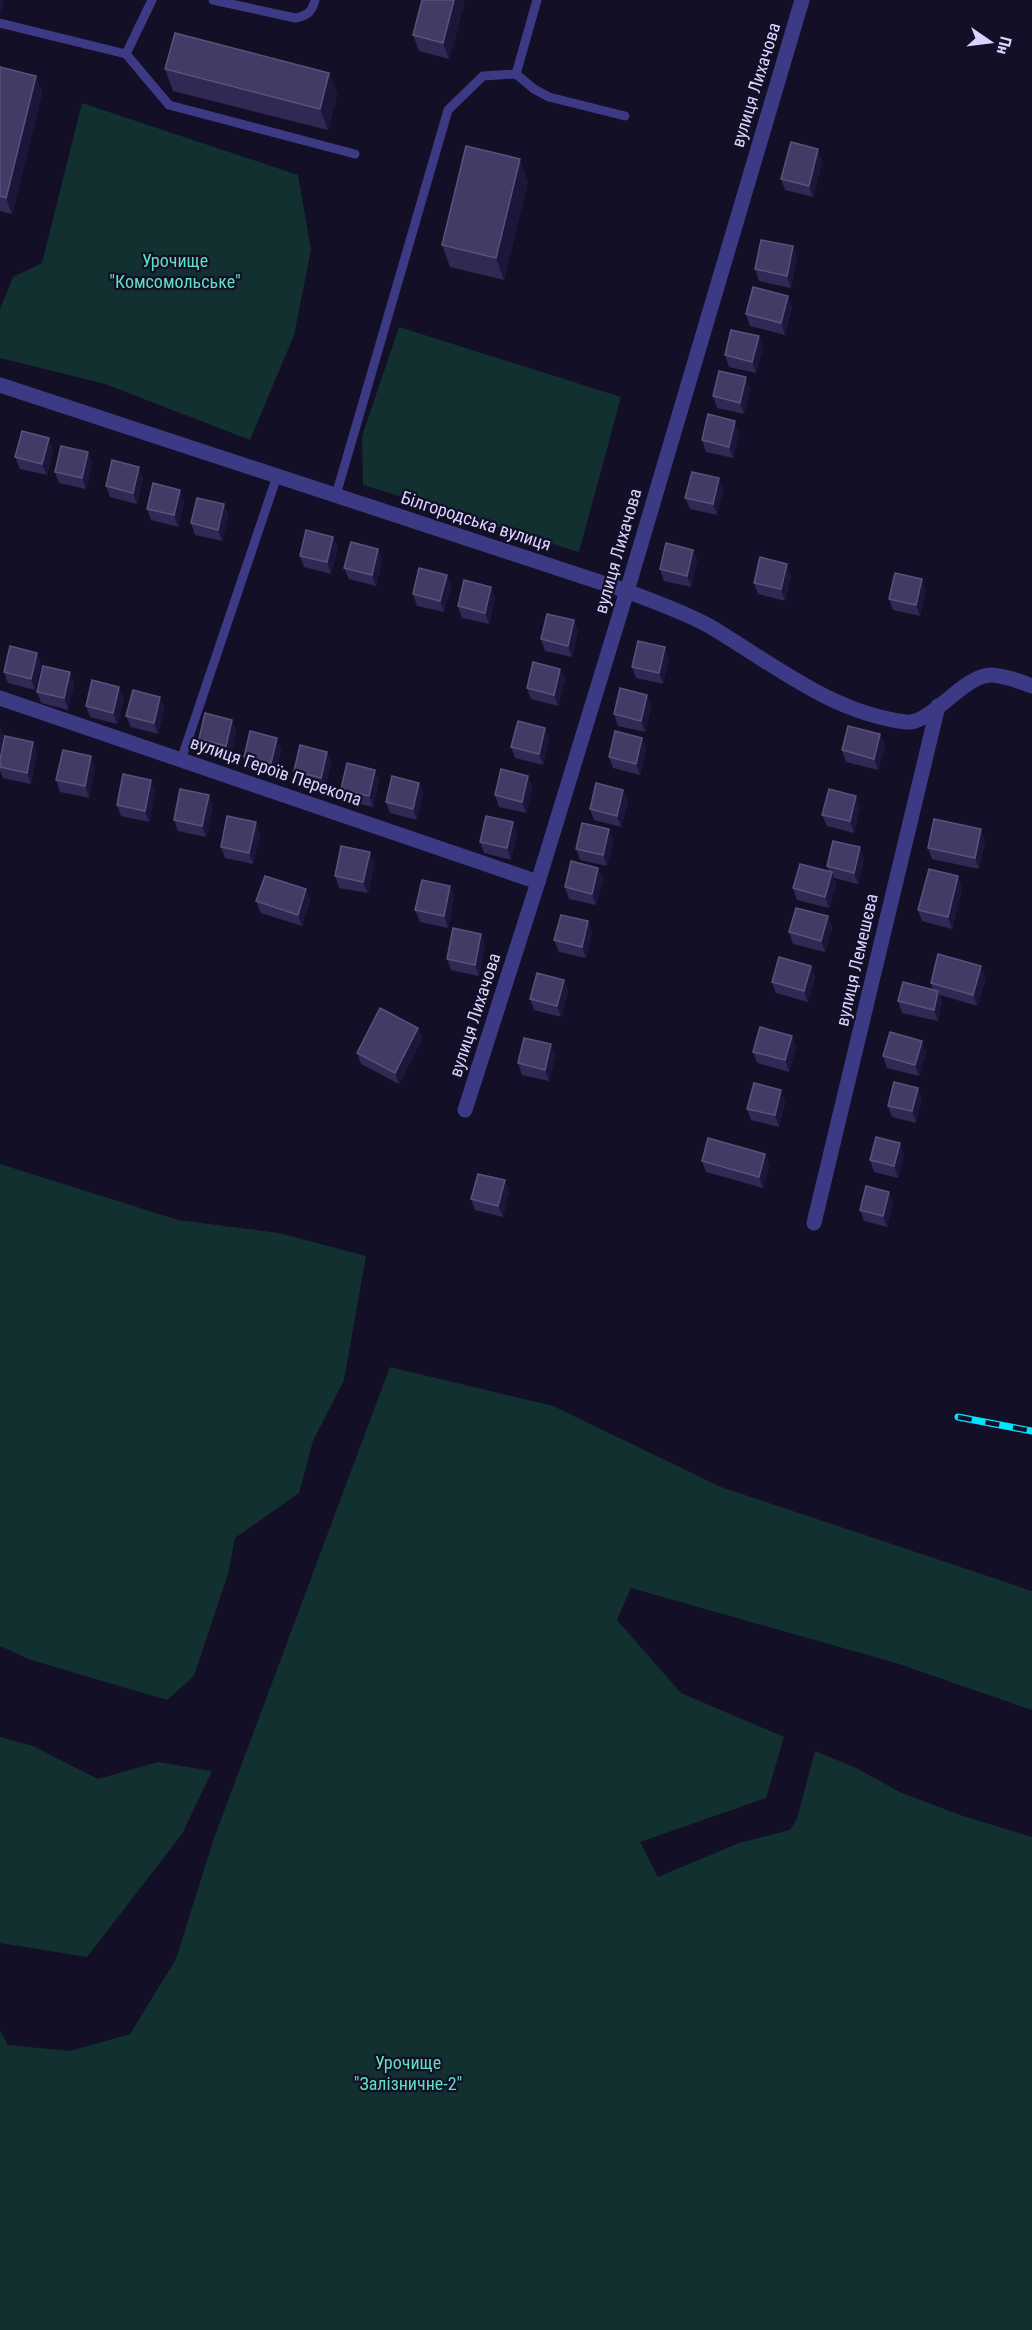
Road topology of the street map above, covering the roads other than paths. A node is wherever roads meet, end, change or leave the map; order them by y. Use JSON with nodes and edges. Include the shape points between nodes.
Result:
{"nodes":[{"id":1,"x":152,"y":0,"type":"edge"},
{"id":2,"x":213,"y":0,"type":"edge"},
{"id":3,"x":315,"y":0,"type":"edge"},
{"id":4,"x":537,"y":0,"type":"edge"},
{"id":5,"x":802,"y":0,"type":"edge"},
{"id":6,"x":0,"y":23,"type":"edge"},
{"id":7,"x":126,"y":54,"type":"junction"},
{"id":8,"x":516,"y":74,"type":"junction"},
{"id":9,"x":625,"y":116,"type":"dead end"},
{"id":10,"x":355,"y":154,"type":"dead end"},
{"id":11,"x":0,"y":384,"type":"edge"},
{"id":12,"x":277,"y":476,"type":"junction"},
{"id":13,"x":336,"y":495,"type":"junction"},
{"id":14,"x":627,"y":591,"type":"junction"},
{"id":15,"x":1032,"y":686,"type":"edge"},
{"id":16,"x":0,"y":698,"type":"edge"},
{"id":17,"x":938,"y":706,"type":"junction"},
{"id":18,"x":182,"y":760,"type":"junction"},
{"id":19,"x":538,"y":882,"type":"junction"},
{"id":20,"x":465,"y":1110,"type":"dead end"},
{"id":21,"x":814,"y":1223,"type":"dead end"}],
"edges":[{"from":1,"to":7,"type":"lane"},
{"from":2,"to":3,"type":"lane","via":[[295,18],[306,16]]},
{"from":4,"to":8,"type":"lane"},
{"from":5,"to":14,"type":"street","name":"вулиця Лихачова"},
{"from":6,"to":7,"type":"lane"},
{"from":7,"to":10,"type":"lane","via":[[169,105]]},
{"from":8,"to":9,"type":"lane","via":[[549,97]]},
{"from":8,"to":13,"type":"lane","via":[[483,76],[448,110]]},
{"from":11,"to":12,"type":"street","name":"Білгородська вулиця"},
{"from":12,"to":13,"type":"street","name":"Білгородська вулиця"},
{"from":12,"to":18,"type":"lane"},
{"from":13,"to":14,"type":"street","name":"Білгородська вулиця"},
{"from":14,"to":17,"type":"street","name":"Білгородська вулиця","via":[[708,625],[786,676],[838,702],[884,718],[910,722]]},
{"from":14,"to":19,"type":"street","name":"вулиця Лихачова"},
{"from":15,"to":17,"type":"street","via":[[991,675],[974,680]]},
{"from":16,"to":18,"type":"street","name":"вулиця Героїв Перекопа"},
{"from":17,"to":21,"type":"street","name":"вулиця Лемешєва"},
{"from":18,"to":19,"type":"street","name":"вулиця Героїв Перекопа"},
{"from":19,"to":20,"type":"street","name":"вулиця Лихачова"}]}
